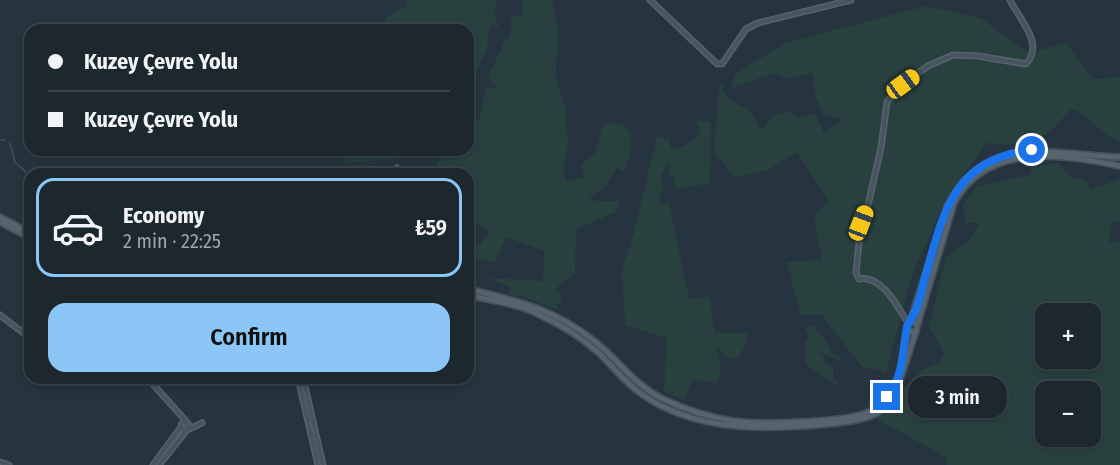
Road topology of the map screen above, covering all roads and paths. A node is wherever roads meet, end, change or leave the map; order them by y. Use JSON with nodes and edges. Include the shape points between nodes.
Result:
{"nodes":[{"id":1,"x":650,"y":0,"type":"edge"},
{"id":2,"x":850,"y":0,"type":"edge"},
{"id":3,"x":1010,"y":0,"type":"edge"},
{"id":4,"x":1120,"y":157,"type":"edge"},
{"id":5,"x":1120,"y":166,"type":"edge"},
{"id":6,"x":0,"y":217,"type":"edge"},
{"id":7,"x":0,"y":222,"type":"edge"},
{"id":8,"x":24,"y":230,"type":"edge"},
{"id":9,"x":24,"y":235,"type":"edge"},
{"id":10,"x":474,"y":290,"type":"edge"},
{"id":11,"x":474,"y":296,"type":"edge"},
{"id":12,"x":0,"y":315,"type":"edge"},
{"id":13,"x":908,"y":325,"type":"junction"},
{"id":14,"x":916,"y":328,"type":"junction"},
{"id":15,"x":24,"y":333,"type":"edge"},
{"id":16,"x":152,"y":384,"type":"edge"},
{"id":17,"x":299,"y":384,"type":"edge"},
{"id":18,"x":304,"y":384,"type":"edge"},
{"id":19,"x":184,"y":424,"type":"junction"},
{"id":20,"x":187,"y":429,"type":"junction"},
{"id":21,"x":0,"y":462,"type":"edge"},
{"id":22,"x":9,"y":465,"type":"edge"},
{"id":23,"x":153,"y":465,"type":"edge"},
{"id":24,"x":159,"y":465,"type":"edge"},
{"id":25,"x":318,"y":465,"type":"edge"},
{"id":26,"x":323,"y":465,"type":"edge"}],
"edges":[{"from":1,"to":2,"type":"street","via":[[722,64],[746,29],[758,23]]},
{"from":3,"to":13,"type":"street","via":[[1030,34],[1032,54],[1026,64],[953,55],[919,72],[887,102],[881,148],[861,223],[856,273],[859,279],[876,282]]},
{"from":4,"to":13,"type":"main road","via":[[1040,150],[1017,152],[992,160],[970,174],[947,207]]},
{"from":5,"to":14,"type":"main road","via":[[1020,157],[981,172],[954,203]]},
{"from":6,"to":8,"type":"main road"},
{"from":7,"to":9,"type":"main road"},
{"from":10,"to":13,"type":"main road","via":[[546,311],[594,341],[634,380],[663,399],[699,413],[751,423],[855,416],[872,411],[889,395],[898,378]]},
{"from":11,"to":14,"type":"main road","via":[[543,316],[590,346],[635,389],[650,398],[698,419],[741,428],[854,422],[873,416],[896,394]]},
{"from":12,"to":15,"type":"street"},
{"from":13,"to":14,"type":"main road"},
{"from":13,"to":14,"type":"main road","via":[[911,332]]},
{"from":16,"to":19,"type":"street"},
{"from":17,"to":25,"type":"street"},
{"from":18,"to":26,"type":"street"},
{"from":19,"to":20,"type":"street"},
{"from":19,"to":20,"type":"street"},
{"from":19,"to":20,"type":"street","via":[[202,423]]},
{"from":19,"to":23,"type":"street"},
{"from":20,"to":24,"type":"street"},
{"from":21,"to":22,"type":"street"}]}
